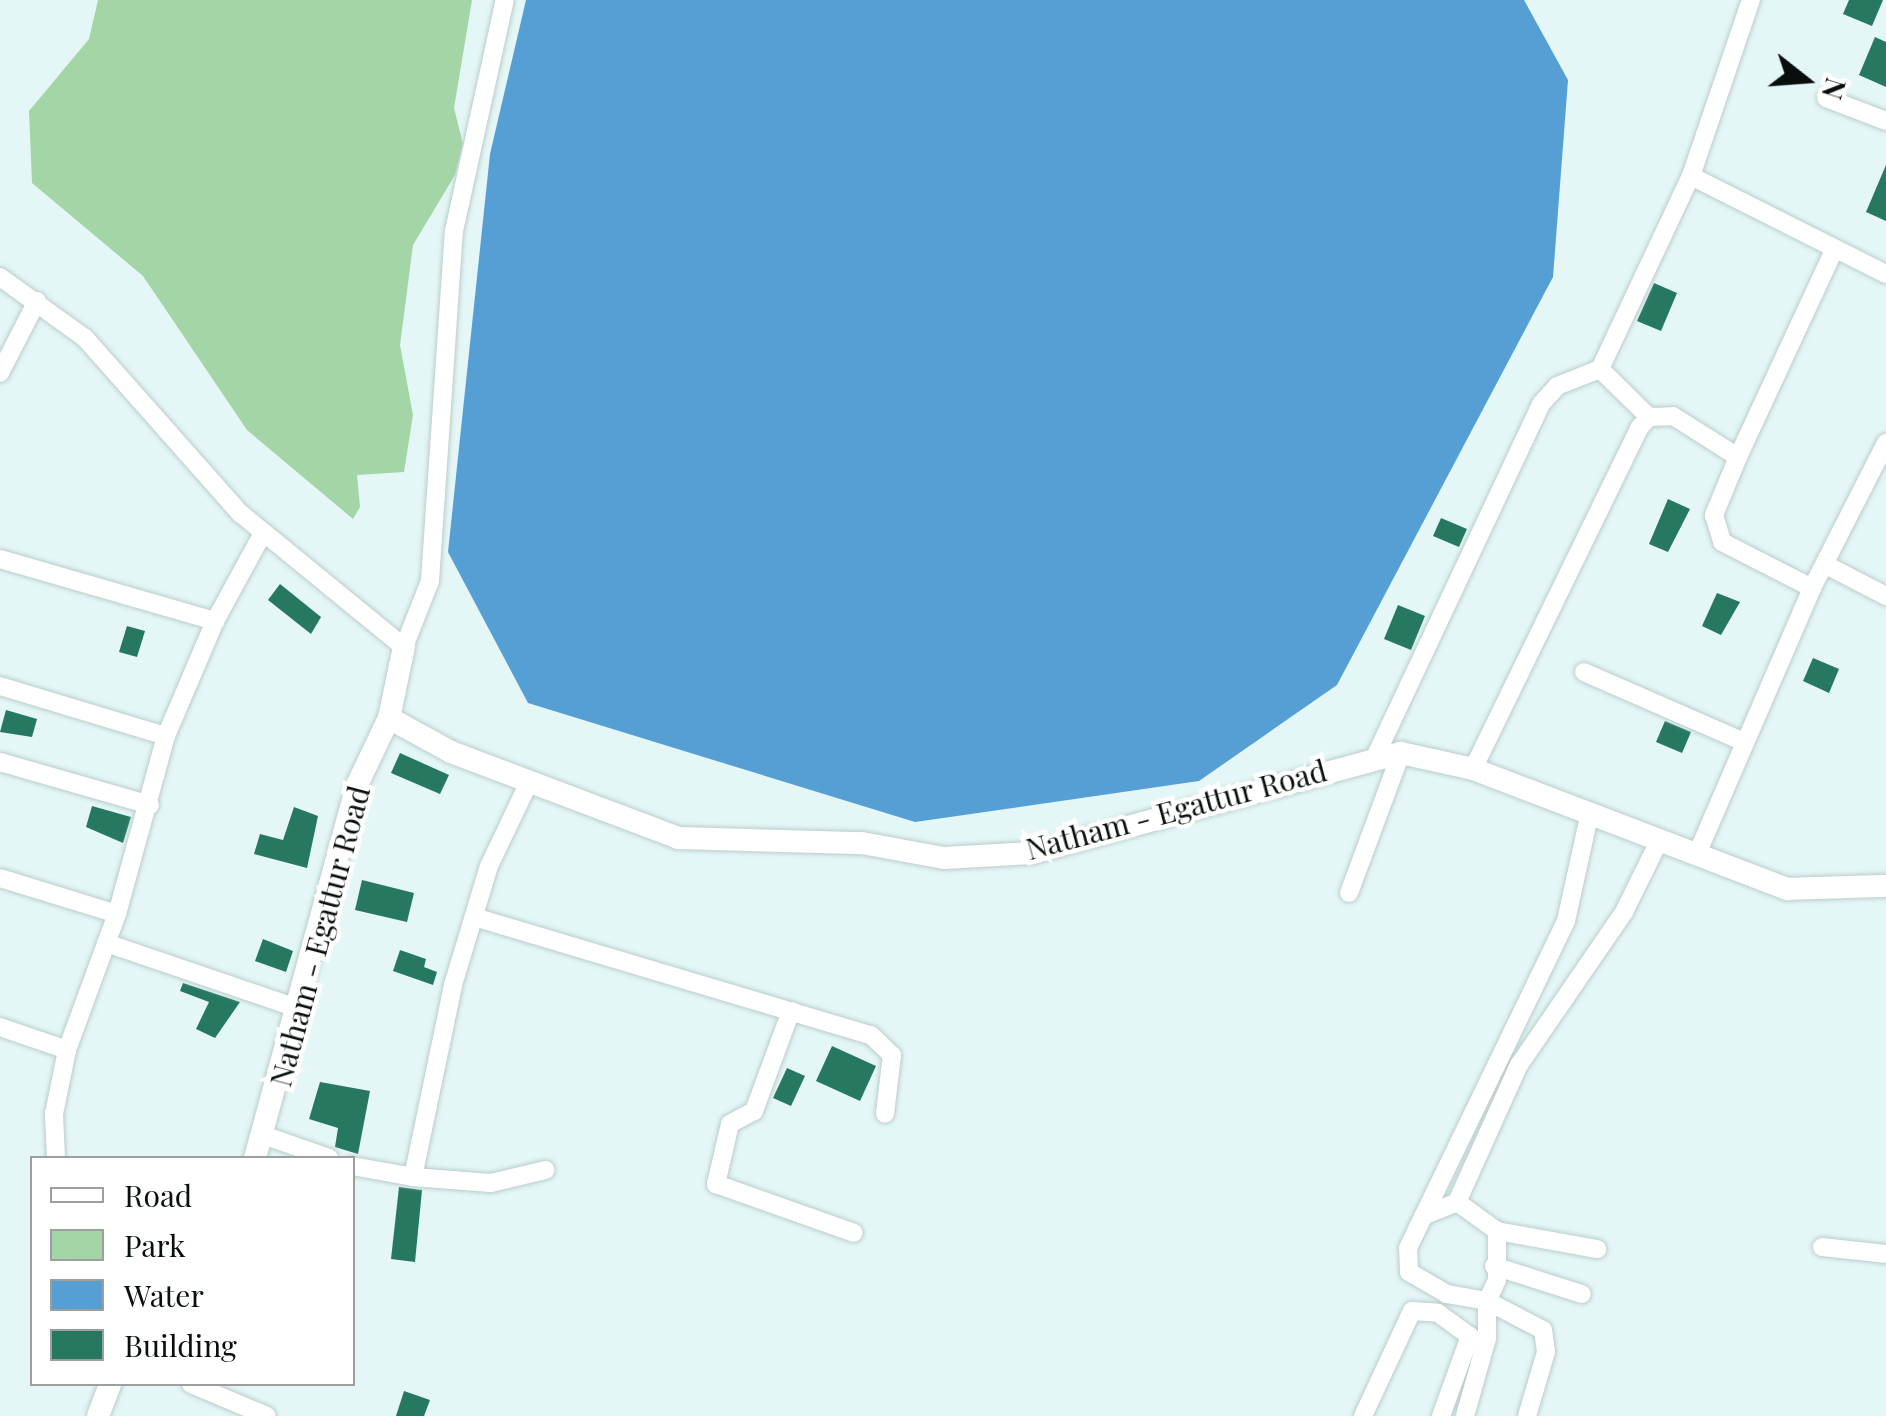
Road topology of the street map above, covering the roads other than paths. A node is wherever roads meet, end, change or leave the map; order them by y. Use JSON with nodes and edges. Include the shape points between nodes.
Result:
{"nodes":[{"id":1,"x":505,"y":0,"type":"edge"},
{"id":2,"x":1751,"y":0,"type":"edge"},
{"id":3,"x":1826,"y":98,"type":"dead end"},
{"id":4,"x":1886,"y":122,"type":"edge"},
{"id":5,"x":1691,"y":176,"type":"junction"},
{"id":6,"x":1833,"y":252,"type":"junction"},
{"id":7,"x":1886,"y":274,"type":"edge"},
{"id":8,"x":0,"y":277,"type":"edge"},
{"id":9,"x":38,"y":301,"type":"junction"},
{"id":10,"x":1600,"y":369,"type":"junction"},
{"id":11,"x":0,"y":373,"type":"edge"},
{"id":12,"x":1648,"y":417,"type":"junction"},
{"id":13,"x":1886,"y":443,"type":"edge"},
{"id":14,"x":1738,"y":457,"type":"junction"},
{"id":15,"x":263,"y":533,"type":"junction"},
{"id":16,"x":0,"y":560,"type":"edge"},
{"id":17,"x":1826,"y":565,"type":"junction"},
{"id":18,"x":1812,"y":588,"type":"junction"},
{"id":19,"x":1886,"y":596,"type":"edge"},
{"id":20,"x":215,"y":621,"type":"junction"},
{"id":21,"x":404,"y":646,"type":"junction"},
{"id":22,"x":1584,"y":672,"type":"dead end"},
{"id":23,"x":0,"y":686,"type":"edge"},
{"id":24,"x":389,"y":718,"type":"junction"},
{"id":25,"x":166,"y":736,"type":"junction"},
{"id":26,"x":1742,"y":741,"type":"junction"},
{"id":27,"x":1401,"y":753,"type":"junction"},
{"id":28,"x":1376,"y":755,"type":"junction"},
{"id":29,"x":0,"y":762,"type":"edge"},
{"id":30,"x":1473,"y":769,"type":"junction"},
{"id":31,"x":529,"y":782,"type":"junction"},
{"id":32,"x":150,"y":806,"type":"junction"},
{"id":33,"x":1590,"y":812,"type":"junction"},
{"id":34,"x":1660,"y":839,"type":"junction"},
{"id":35,"x":1697,"y":854,"type":"junction"},
{"id":36,"x":0,"y":878,"type":"edge"},
{"id":37,"x":1886,"y":886,"type":"edge"},
{"id":38,"x":1349,"y":894,"type":"dead end"},
{"id":39,"x":117,"y":914,"type":"junction"},
{"id":40,"x":474,"y":917,"type":"junction"},
{"id":41,"x":106,"y":943,"type":"junction"},
{"id":42,"x":300,"y":1009,"type":"junction"},
{"id":43,"x":791,"y":1011,"type":"junction"},
{"id":44,"x":0,"y":1027,"type":"edge"},
{"id":45,"x":67,"y":1050,"type":"junction"},
{"id":46,"x":885,"y":1114,"type":"dead end"},
{"id":47,"x":263,"y":1136,"type":"junction"},
{"id":48,"x":56,"y":1156,"type":"edge"},
{"id":49,"x":257,"y":1156,"type":"edge"},
{"id":50,"x":323,"y":1156,"type":"edge"},
{"id":51,"x":355,"y":1167,"type":"edge"},
{"id":52,"x":544,"y":1170,"type":"dead end"},
{"id":53,"x":413,"y":1177,"type":"junction"},
{"id":54,"x":1457,"y":1202,"type":"junction"},
{"id":55,"x":1423,"y":1216,"type":"junction"},
{"id":56,"x":1498,"y":1231,"type":"junction"},
{"id":57,"x":854,"y":1232,"type":"dead end"},
{"id":58,"x":1822,"y":1247,"type":"dead end"},
{"id":59,"x":1598,"y":1250,"type":"dead end"},
{"id":60,"x":1886,"y":1254,"type":"edge"},
{"id":61,"x":1494,"y":1266,"type":"junction"},
{"id":62,"x":1582,"y":1294,"type":"dead end"},
{"id":63,"x":1487,"y":1302,"type":"junction"},
{"id":64,"x":109,"y":1386,"type":"edge"},
{"id":65,"x":194,"y":1386,"type":"edge"},
{"id":66,"x":254,"y":1414,"type":"edge"},
{"id":67,"x":98,"y":1416,"type":"edge"},
{"id":68,"x":1363,"y":1416,"type":"edge"},
{"id":69,"x":1442,"y":1416,"type":"edge"},
{"id":70,"x":1465,"y":1416,"type":"edge"},
{"id":71,"x":1527,"y":1416,"type":"edge"}],
"edges":[{"from":1,"to":21,"type":"street","via":[[454,231],[430,581]]},
{"from":2,"to":5,"type":"street"},
{"from":3,"to":4,"type":"street"},
{"from":5,"to":6,"type":"street"},
{"from":5,"to":10,"type":"street"},
{"from":6,"to":7,"type":"street"},
{"from":6,"to":14,"type":"street"},
{"from":8,"to":9,"type":"street"},
{"from":9,"to":11,"type":"street"},
{"from":9,"to":15,"type":"street","via":[[110,362]]},
{"from":10,"to":12,"type":"street"},
{"from":10,"to":28,"type":"street","via":[[1557,386],[1541,404]]},
{"from":12,"to":14,"type":"street","via":[[1673,416]]},
{"from":12,"to":30,"type":"street"},
{"from":13,"to":17,"type":"street"},
{"from":14,"to":18,"type":"street","via":[[1714,515],[1722,542]]},
{"from":15,"to":20,"type":"street"},
{"from":15,"to":21,"type":"street"},
{"from":16,"to":20,"type":"street"},
{"from":17,"to":18,"type":"street"},
{"from":17,"to":19,"type":"street"},
{"from":18,"to":26,"type":"street"},
{"from":20,"to":25,"type":"street"},
{"from":21,"to":24,"type":"street"},
{"from":22,"to":26,"type":"street"},
{"from":23,"to":25,"type":"street"},
{"from":24,"to":31,"type":"street","name":"Natham - Egattur Road"},
{"from":24,"to":42,"type":"street","name":"Natham - Egattur Road","via":[[357,784]]},
{"from":25,"to":32,"type":"street"},
{"from":26,"to":35,"type":"street"},
{"from":27,"to":28,"type":"street","name":"Natham - Egattur Road"},
{"from":27,"to":30,"type":"street","name":"Natham - Egattur Road"},
{"from":27,"to":38,"type":"street"},
{"from":28,"to":31,"type":"street","name":"Natham - Egattur Road","via":[[1206,808],[986,858],[862,843],[678,838]]},
{"from":29,"to":32,"type":"street"},
{"from":30,"to":33,"type":"street","name":"Natham - Egattur Road"},
{"from":31,"to":40,"type":"street"},
{"from":32,"to":39,"type":"street"},
{"from":33,"to":34,"type":"street","name":"Natham - Egattur Road"},
{"from":33,"to":55,"type":"street","via":[[1566,921]]},
{"from":34,"to":35,"type":"street","name":"Natham - Egattur Road"},
{"from":34,"to":54,"type":"street","via":[[1624,912],[1518,1064]]},
{"from":35,"to":37,"type":"street","name":"Natham - Egattur Road","via":[[1788,889]]},
{"from":36,"to":39,"type":"street"},
{"from":39,"to":41,"type":"street"},
{"from":40,"to":43,"type":"street"},
{"from":40,"to":53,"type":"street"},
{"from":41,"to":42,"type":"street"},
{"from":41,"to":45,"type":"street"},
{"from":42,"to":47,"type":"street","name":"Natham - Egattur Road"},
{"from":43,"to":46,"type":"street","via":[[887,1046],[893,1083]]},
{"from":43,"to":57,"type":"street","via":[[754,1111],[730,1124],[716,1184]]},
{"from":44,"to":45,"type":"street"},
{"from":45,"to":48,"type":"street","via":[[54,1114]]},
{"from":47,"to":49,"type":"street","name":"Natham - Egattur Road"},
{"from":47,"to":50,"type":"street"},
{"from":51,"to":53,"type":"street"},
{"from":52,"to":53,"type":"street","via":[[491,1183]]},
{"from":54,"to":55,"type":"street"},
{"from":54,"to":56,"type":"street"},
{"from":55,"to":63,"type":"street","via":[[1408,1248],[1410,1272],[1447,1294]]},
{"from":56,"to":59,"type":"street"},
{"from":56,"to":61,"type":"street"},
{"from":58,"to":60,"type":"street"},
{"from":61,"to":62,"type":"street"},
{"from":61,"to":63,"type":"street"},
{"from":63,"to":70,"type":"street","via":[[1487,1338]]},
{"from":63,"to":71,"type":"street","via":[[1544,1330],[1546,1352]]},
{"from":64,"to":67,"type":"street"},
{"from":65,"to":66,"type":"street"},
{"from":68,"to":69,"type":"street","via":[[1412,1311],[1438,1313],[1470,1336]]}]}
